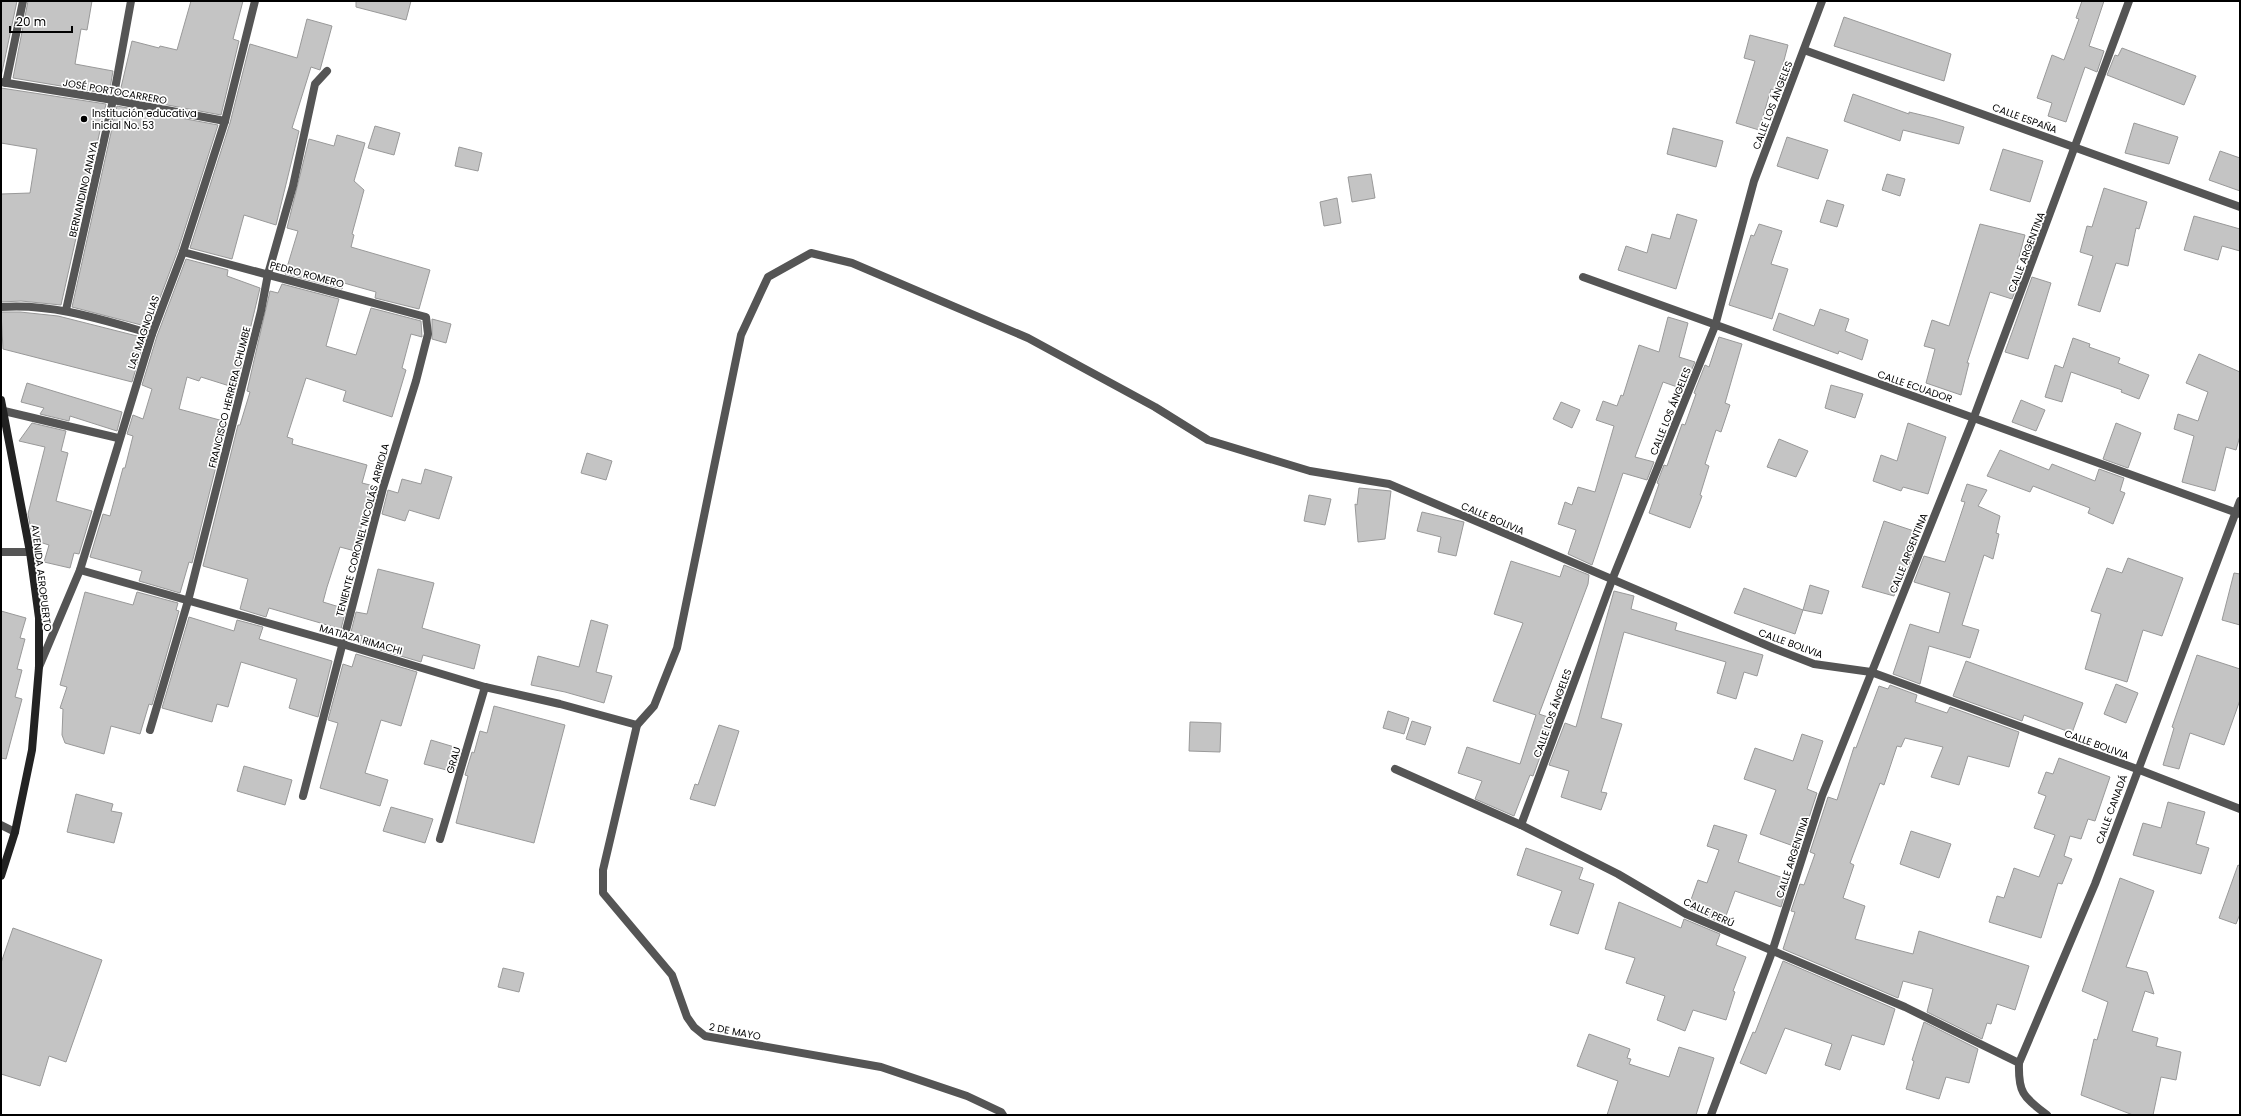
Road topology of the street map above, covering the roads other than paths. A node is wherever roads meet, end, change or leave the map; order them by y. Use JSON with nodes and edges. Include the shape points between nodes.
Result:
{"nodes":[{"id":1,"x":23,"y":1,"type":"edge"},
{"id":2,"x":131,"y":1,"type":"edge"},
{"id":3,"x":255,"y":1,"type":"edge"},
{"id":4,"x":1822,"y":1,"type":"edge"},
{"id":5,"x":2129,"y":1,"type":"edge"},
{"id":6,"x":1804,"y":50,"type":"junction"},
{"id":7,"x":327,"y":72,"type":"dead end"},
{"id":8,"x":4,"y":82,"type":"edge"},
{"id":9,"x":113,"y":100,"type":"junction"},
{"id":10,"x":225,"y":121,"type":"junction"},
{"id":11,"x":2076,"y":147,"type":"junction"},
{"id":12,"x":2240,"y":207,"type":"edge"},
{"id":13,"x":183,"y":252,"type":"junction"},
{"id":14,"x":268,"y":274,"type":"junction"},
{"id":15,"x":1583,"y":277,"type":"dead end"},
{"id":16,"x":1,"y":307,"type":"edge"},
{"id":17,"x":66,"y":310,"type":"junction"},
{"id":18,"x":426,"y":317,"type":"joint"},
{"id":19,"x":1715,"y":326,"type":"junction"},
{"id":20,"x":152,"y":334,"type":"junction"},
{"id":21,"x":1,"y":400,"type":"edge"},
{"id":22,"x":4,"y":411,"type":"junction"},
{"id":23,"x":1974,"y":417,"type":"junction"},
{"id":24,"x":118,"y":438,"type":"junction"},
{"id":25,"x":2240,"y":501,"type":"edge"},
{"id":26,"x":2238,"y":513,"type":"edge"},
{"id":27,"x":1,"y":552,"type":"edge"},
{"id":28,"x":30,"y":552,"type":"junction"},
{"id":29,"x":80,"y":570,"type":"junction"},
{"id":30,"x":1612,"y":580,"type":"junction"},
{"id":31,"x":188,"y":601,"type":"junction"},
{"id":32,"x":342,"y":644,"type":"junction"},
{"id":33,"x":39,"y":667,"type":"junction"},
{"id":34,"x":1871,"y":672,"type":"junction"},
{"id":35,"x":485,"y":687,"type":"junction"},
{"id":36,"x":637,"y":725,"type":"junction"},
{"id":37,"x":150,"y":730,"type":"dead end"},
{"id":38,"x":1395,"y":769,"type":"dead end"},
{"id":39,"x":2137,"y":769,"type":"junction"},
{"id":40,"x":303,"y":796,"type":"dead end"},
{"id":41,"x":2240,"y":810,"type":"edge"},
{"id":42,"x":1,"y":825,"type":"edge"},
{"id":43,"x":1521,"y":825,"type":"junction"},
{"id":44,"x":15,"y":832,"type":"junction"},
{"id":45,"x":440,"y":839,"type":"dead end"},
{"id":46,"x":1,"y":876,"type":"edge"},
{"id":47,"x":1772,"y":952,"type":"junction"},
{"id":48,"x":2019,"y":1063,"type":"junction"},
{"id":49,"x":1003,"y":1115,"type":"edge"},
{"id":50,"x":1711,"y":1115,"type":"edge"},
{"id":51,"x":2047,"y":1115,"type":"edge"}],
"edges":[{"from":1,"to":8,"type":"street"},
{"from":2,"to":9,"type":"street","name":"BERNANDINO ANAYA"},
{"from":3,"to":10,"type":"street","name":"LAS MAGNOLIAS"},
{"from":4,"to":6,"type":"street","name":"CALLE LOS ÁNGELES"},
{"from":5,"to":11,"type":"street","name":"CALLE ARGENTINA"},
{"from":6,"to":11,"type":"street","name":"CALLE ESPAÑA"},
{"from":6,"to":19,"type":"street","name":"CALLE LOS ÁNGELES","via":[[1754,181]]},
{"from":7,"to":14,"type":"street","name":"FRANCISCO HERRERA CHUMBE","via":[[315,84],[292,186]]},
{"from":8,"to":9,"type":"street","name":"JOSÉ PORTOCARRERO"},
{"from":9,"to":10,"type":"street","name":"JOSÉ PORTOCARRERO"},
{"from":9,"to":17,"type":"street","name":"BERNANDINO ANAYA"},
{"from":10,"to":13,"type":"street","name":"LAS MAGNOLIAS"},
{"from":11,"to":12,"type":"street","name":"CALLE ESPAÑA"},
{"from":11,"to":23,"type":"street","name":"CALLE ARGENTINA"},
{"from":13,"to":14,"type":"street","name":"PEDRO ROMERO"},
{"from":13,"to":20,"type":"street","name":"LAS MAGNOLIAS"},
{"from":14,"to":18,"type":"street","name":"PEDRO ROMERO"},
{"from":14,"to":31,"type":"street","name":"FRANCISCO HERRERA CHUMBE"},
{"from":15,"to":19,"type":"street","name":"CALLE ECUADOR"},
{"from":16,"to":17,"type":"street"},
{"from":17,"to":20,"type":"street"},
{"from":18,"to":32,"type":"street","name":"TENIENTE CORONEL NICOLÁS ARRIOLA","via":[[428,334],[416,381],[383,488]]},
{"from":19,"to":23,"type":"street","name":"CALLE ECUADOR"},
{"from":19,"to":30,"type":"street","name":"CALLE LOS ÁNGELES"},
{"from":20,"to":24,"type":"street","name":"LAS MAGNOLIAS"},
{"from":21,"to":22,"type":"street","name":"AVENIDA AEROPUERTO"},
{"from":22,"to":24,"type":"street"},
{"from":22,"to":28,"type":"street","name":"AVENIDA AEROPUERTO"},
{"from":23,"to":26,"type":"street","name":"CALLE ECUADOR"},
{"from":23,"to":34,"type":"street","name":"CALLE ARGENTINA"},
{"from":24,"to":29,"type":"street","name":"LAS MAGNOLIAS"},
{"from":25,"to":26,"type":"street","name":"CALLE CANADÁ"},
{"from":26,"to":39,"type":"street","name":"CALLE CANADÁ"},
{"from":27,"to":28,"type":"street"},
{"from":28,"to":33,"type":"street","name":"AVENIDA AEROPUERTO","via":[[39,618]]},
{"from":29,"to":31,"type":"street","name":"MATIAZA RIMACHI"},
{"from":29,"to":33,"type":"street","name":"LAS MAGNOLIAS"},
{"from":30,"to":34,"type":"street","name":"CALLE BOLIVIA","via":[[1814,664]]},
{"from":30,"to":36,"type":"street","name":"CALLE BOLIVIA","via":[[1389,484],[1310,471],[1208,440],[1155,407],[1028,338],[852,263],[811,253],[768,277],[741,335],[677,648],[654,706]]},
{"from":30,"to":43,"type":"street","name":"CALLE LOS ÁNGELES"},
{"from":31,"to":32,"type":"street","name":"MATIAZA RIMACHI"},
{"from":31,"to":37,"type":"street","name":"FRANCISCO HERRERA CHUMBE"},
{"from":32,"to":35,"type":"street","name":"MATIAZA RIMACHI"},
{"from":32,"to":40,"type":"street","name":"TENIENTE CORONEL NICOLÁS ARRIOLA"},
{"from":33,"to":44,"type":"street","name":"AVENIDA AEROPUERTO","via":[[32,750]]},
{"from":34,"to":39,"type":"street","name":"CALLE BOLIVIA"},
{"from":34,"to":47,"type":"street","name":"CALLE ARGENTINA","via":[[1822,796]]},
{"from":35,"to":36,"type":"street","name":"MATIAZA RIMACHI"},
{"from":35,"to":45,"type":"street","name":"GRAU"},
{"from":36,"to":49,"type":"street","name":"2 DE MAYO","via":[[603,870],[603,893],[672,975],[687,1017],[694,1027],[705,1036],[881,1067],[968,1096]]},
{"from":38,"to":43,"type":"street","name":"CALLE PERÚ"},
{"from":39,"to":41,"type":"street","name":"CALLE BOLIVIA"},
{"from":39,"to":48,"type":"street","name":"CALLE CANADÁ","via":[[2095,884]]},
{"from":42,"to":44,"type":"street"},
{"from":43,"to":47,"type":"street","name":"CALLE PERÚ","via":[[1618,874],[1686,914]]},
{"from":44,"to":46,"type":"street","name":"AVENIDA AEROPUERTO"},
{"from":47,"to":48,"type":"street","name":"CALLE PERÚ","via":[[1905,1008]]},
{"from":47,"to":50,"type":"street","name":"CALLE ARGENTINA"},
{"from":48,"to":51,"type":"street","name":"CALLE CANADÁ","via":[[2018,1080],[2024,1098]]}]}
